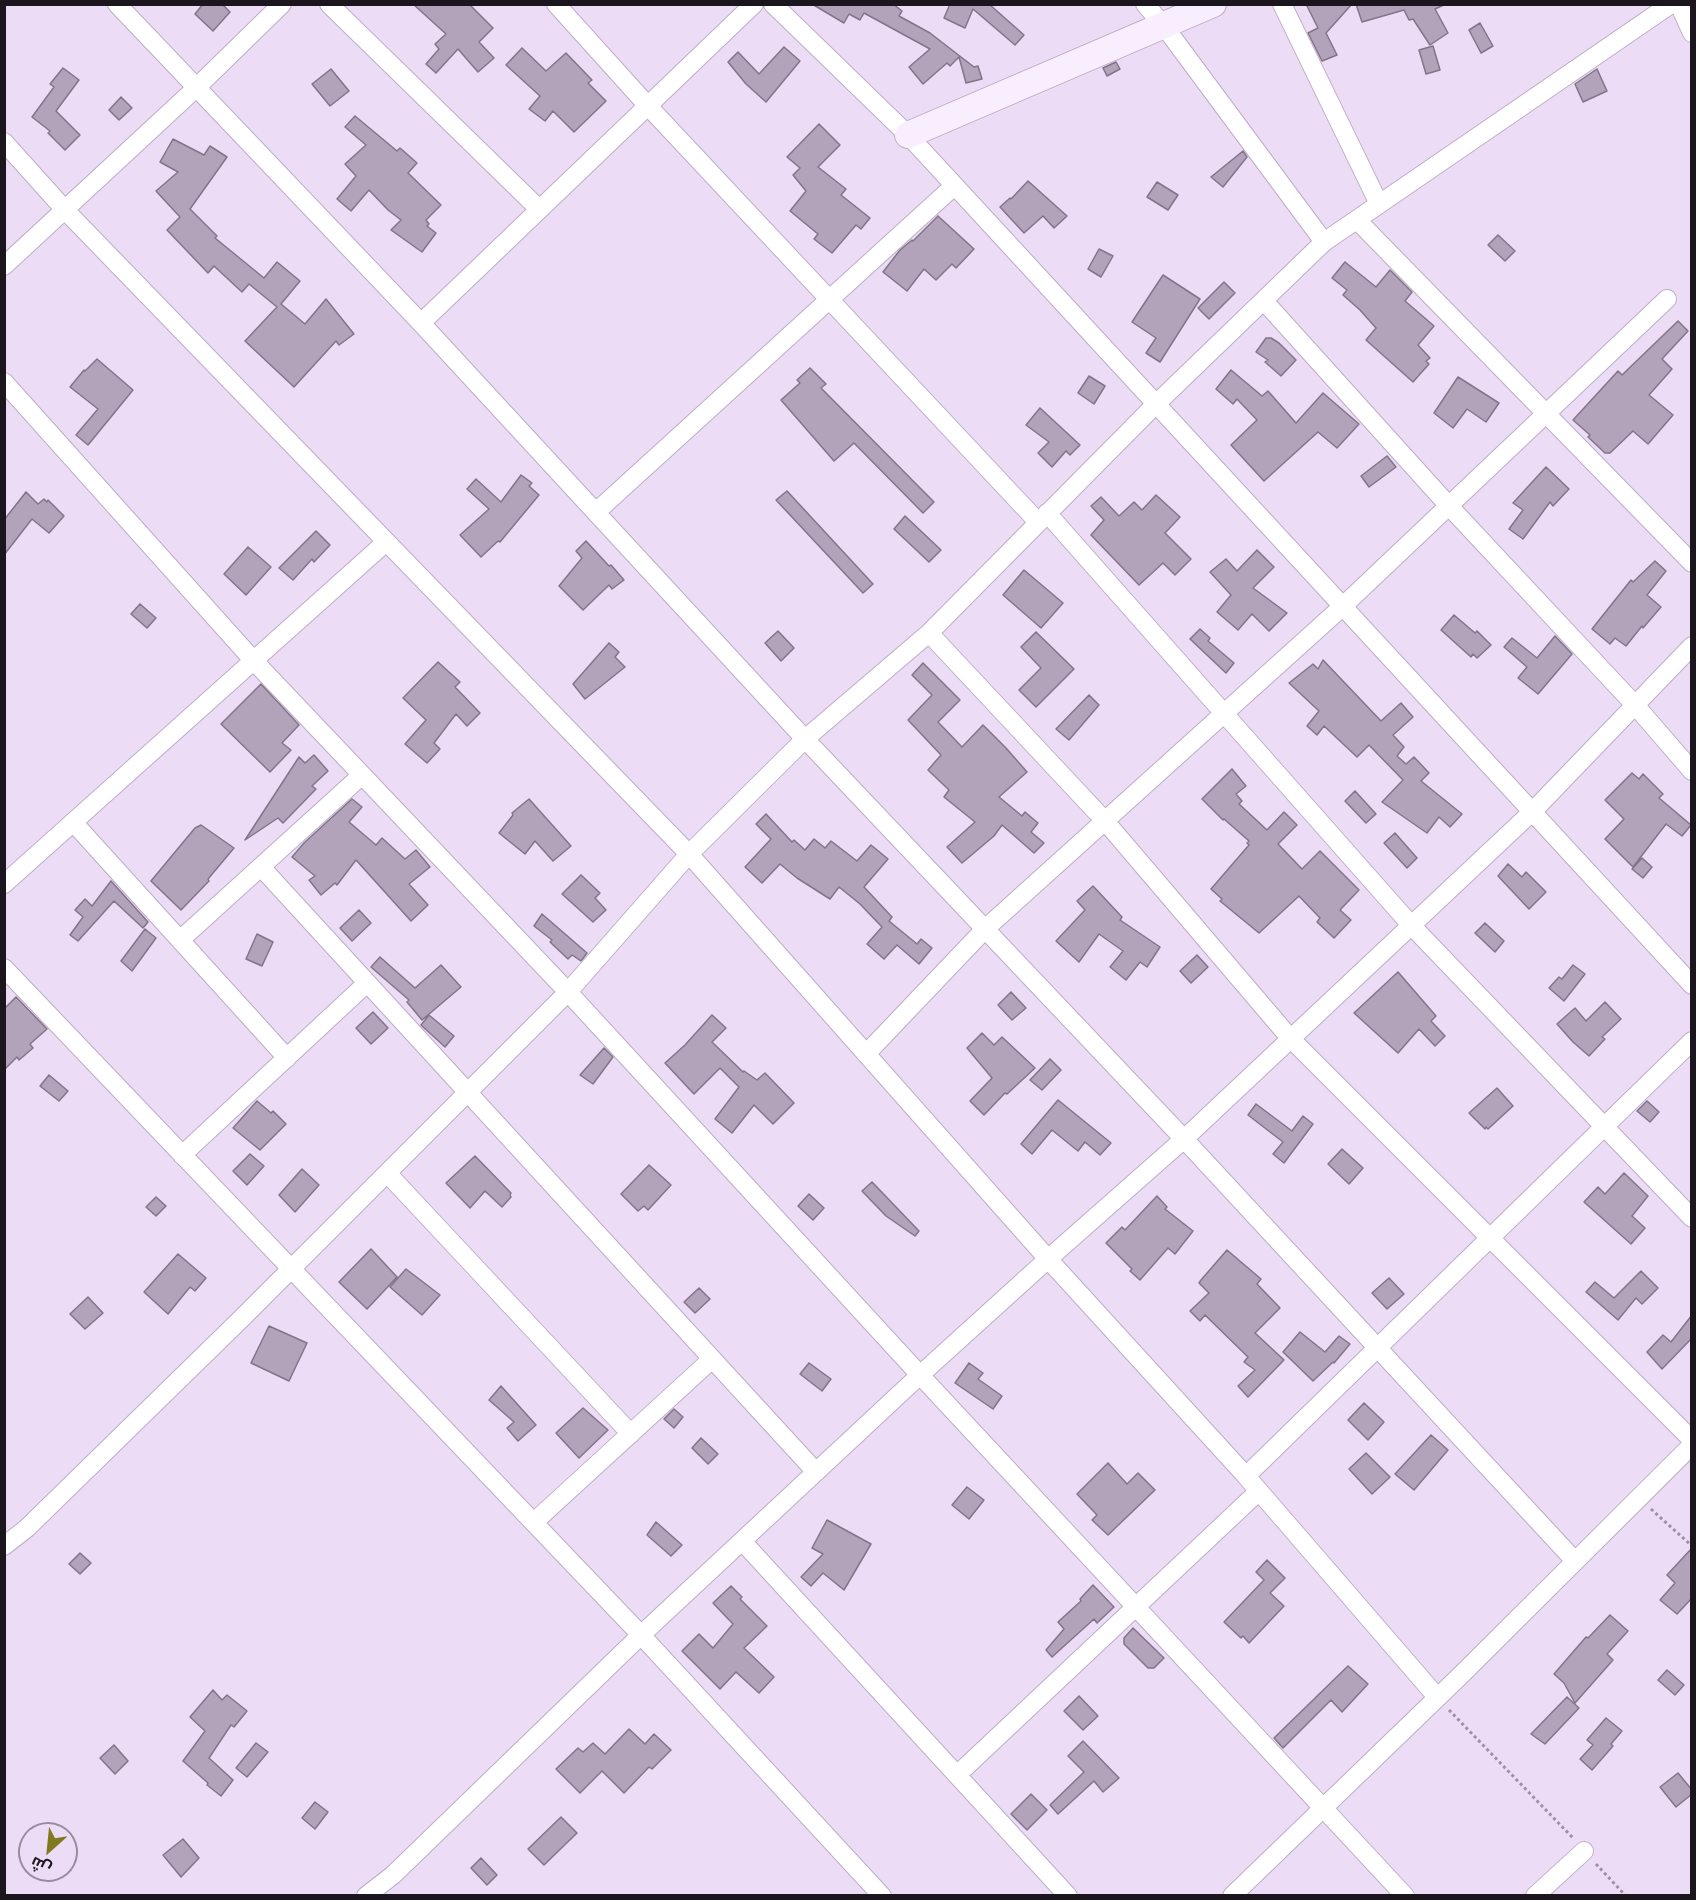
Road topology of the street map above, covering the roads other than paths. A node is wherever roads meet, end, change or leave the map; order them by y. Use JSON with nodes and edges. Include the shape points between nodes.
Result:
{"nodes":[{"id":1,"x":117,"y":4,"type":"edge"},
{"id":2,"x":282,"y":4,"type":"edge"},
{"id":3,"x":329,"y":4,"type":"edge"},
{"id":4,"x":556,"y":4,"type":"edge"},
{"id":5,"x":754,"y":4,"type":"edge"},
{"id":6,"x":773,"y":4,"type":"edge"},
{"id":7,"x":1145,"y":4,"type":"edge"},
{"id":8,"x":1213,"y":4,"type":"edge"},
{"id":9,"x":1282,"y":4,"type":"edge"},
{"id":10,"x":1671,"y":4,"type":"edge"},
{"id":11,"x":1679,"y":4,"type":"edge"},
{"id":12,"x":1164,"y":26,"type":"junction"},
{"id":13,"x":1690,"y":26,"type":"edge"},
{"id":14,"x":196,"y":88,"type":"junction"},
{"id":15,"x":648,"y":106,"type":"junction"},
{"id":16,"x":908,"y":135,"type":"junction"},
{"id":17,"x":4,"y":142,"type":"edge"},
{"id":18,"x":954,"y":186,"type":"junction"},
{"id":19,"x":1379,"y":204,"type":"junction"},
{"id":20,"x":539,"y":209,"type":"junction"},
{"id":21,"x":65,"y":210,"type":"junction"},
{"id":22,"x":1357,"y":220,"type":"junction"},
{"id":23,"x":1324,"y":242,"type":"junction"},
{"id":24,"x":4,"y":266,"type":"edge"},
{"id":25,"x":829,"y":299,"type":"junction"},
{"id":26,"x":1667,"y":299,"type":"dead end"},
{"id":27,"x":1264,"y":301,"type":"junction"},
{"id":28,"x":421,"y":323,"type":"junction"},
{"id":29,"x":4,"y":382,"type":"edge"},
{"id":30,"x":1155,"y":405,"type":"junction"},
{"id":31,"x":1546,"y":414,"type":"junction"},
{"id":32,"x":1449,"y":506,"type":"junction"},
{"id":33,"x":596,"y":512,"type":"junction"},
{"id":34,"x":1042,"y":517,"type":"junction"},
{"id":35,"x":386,"y":542,"type":"junction"},
{"id":36,"x":1692,"y":563,"type":"edge"},
{"id":37,"x":1342,"y":607,"type":"junction"},
{"id":38,"x":929,"y":633,"type":"junction"},
{"id":39,"x":1692,"y":646,"type":"edge"},
{"id":40,"x":254,"y":660,"type":"junction"},
{"id":41,"x":1635,"y":705,"type":"junction"},
{"id":42,"x":1225,"y":713,"type":"junction"},
{"id":43,"x":805,"y":739,"type":"junction"},
{"id":44,"x":1692,"y":771,"type":"edge"},
{"id":45,"x":362,"y":775,"type":"junction"},
{"id":46,"x":1533,"y":811,"type":"junction"},
{"id":47,"x":1105,"y":821,"type":"junction"},
{"id":48,"x":73,"y":822,"type":"junction"},
{"id":49,"x":689,"y":854,"type":"junction"},
{"id":50,"x":261,"y":867,"type":"junction"},
{"id":51,"x":4,"y":884,"type":"edge"},
{"id":52,"x":1411,"y":925,"type":"junction"},
{"id":53,"x":985,"y":929,"type":"junction"},
{"id":54,"x":180,"y":940,"type":"junction"},
{"id":55,"x":4,"y":968,"type":"edge"},
{"id":56,"x":367,"y":983,"type":"junction"},
{"id":57,"x":1692,"y":985,"type":"edge"},
{"id":58,"x":568,"y":992,"type":"junction"},
{"id":59,"x":1290,"y":1038,"type":"junction"},
{"id":60,"x":1692,"y":1041,"type":"edge"},
{"id":61,"x":866,"y":1054,"type":"junction"},
{"id":62,"x":287,"y":1058,"type":"junction"},
{"id":63,"x":468,"y":1092,"type":"junction"},
{"id":64,"x":1604,"y":1126,"type":"junction"},
{"id":65,"x":1184,"y":1139,"type":"junction"},
{"id":66,"x":182,"y":1155,"type":"junction"},
{"id":67,"x":387,"y":1173,"type":"junction"},
{"id":68,"x":1692,"y":1218,"type":"edge"},
{"id":69,"x":1490,"y":1238,"type":"junction"},
{"id":70,"x":1048,"y":1259,"type":"junction"},
{"id":71,"x":291,"y":1269,"type":"junction"},
{"id":72,"x":1377,"y":1347,"type":"junction"},
{"id":73,"x":712,"y":1359,"type":"junction"},
{"id":74,"x":920,"y":1375,"type":"junction"},
{"id":75,"x":631,"y":1434,"type":"junction"},
{"id":76,"x":1692,"y":1440,"type":"edge"},
{"id":77,"x":1692,"y":1445,"type":"edge"},
{"id":78,"x":816,"y":1472,"type":"junction"},
{"id":79,"x":1246,"y":1476,"type":"junction"},
{"id":80,"x":1259,"y":1491,"type":"junction"},
{"id":81,"x":534,"y":1522,"type":"junction"},
{"id":82,"x":742,"y":1541,"type":"junction"},
{"id":83,"x":4,"y":1546,"type":"edge"},
{"id":84,"x":1575,"y":1562,"type":"junction"},
{"id":85,"x":1136,"y":1606,"type":"junction"},
{"id":86,"x":642,"y":1635,"type":"junction"},
{"id":87,"x":1437,"y":1697,"type":"junction"},
{"id":88,"x":957,"y":1775,"type":"junction"},
{"id":89,"x":1324,"y":1807,"type":"junction"},
{"id":90,"x":1584,"y":1851,"type":"road end"},
{"id":91,"x":366,"y":1896,"type":"edge"},
{"id":92,"x":882,"y":1896,"type":"edge"},
{"id":93,"x":1068,"y":1896,"type":"edge"},
{"id":94,"x":1232,"y":1896,"type":"edge"},
{"id":95,"x":1405,"y":1896,"type":"edge"},
{"id":96,"x":1534,"y":1896,"type":"edge"}],
"edges":[{"from":1,"to":14,"type":"street"},
{"from":2,"to":14,"type":"street"},
{"from":3,"to":20,"type":"street"},
{"from":4,"to":15,"type":"street"},
{"from":5,"to":15,"type":"street"},
{"from":6,"to":16,"type":"street"},
{"from":7,"to":12,"type":"street"},
{"from":8,"to":12,"type":"street"},
{"from":9,"to":19,"type":"street"},
{"from":10,"to":19,"type":"street"},
{"from":11,"to":13,"type":"street"},
{"from":12,"to":16,"type":"street"},
{"from":12,"to":23,"type":"street"},
{"from":14,"to":21,"type":"street"},
{"from":14,"to":28,"type":"street"},
{"from":15,"to":20,"type":"street"},
{"from":15,"to":25,"type":"street"},
{"from":16,"to":18,"type":"street"},
{"from":17,"to":21,"type":"street"},
{"from":18,"to":25,"type":"street"},
{"from":18,"to":30,"type":"street"},
{"from":19,"to":22,"type":"street"},
{"from":20,"to":28,"type":"street"},
{"from":21,"to":24,"type":"street"},
{"from":21,"to":35,"type":"street"},
{"from":22,"to":23,"type":"street"},
{"from":22,"to":31,"type":"street"},
{"from":23,"to":27,"type":"street"},
{"from":25,"to":33,"type":"street"},
{"from":25,"to":34,"type":"street"},
{"from":26,"to":31,"type":"street"},
{"from":27,"to":30,"type":"street"},
{"from":27,"to":32,"type":"street"},
{"from":28,"to":33,"type":"street"},
{"from":29,"to":40,"type":"street"},
{"from":30,"to":34,"type":"street"},
{"from":30,"to":37,"type":"street"},
{"from":31,"to":32,"type":"street"},
{"from":31,"to":36,"type":"street"},
{"from":32,"to":37,"type":"street"},
{"from":32,"to":41,"type":"street"},
{"from":33,"to":43,"type":"street"},
{"from":34,"to":38,"type":"street"},
{"from":34,"to":42,"type":"street"},
{"from":35,"to":40,"type":"street"},
{"from":35,"to":49,"type":"street"},
{"from":37,"to":42,"type":"street"},
{"from":37,"to":46,"type":"street"},
{"from":38,"to":43,"type":"street"},
{"from":38,"to":47,"type":"street"},
{"from":39,"to":41,"type":"street"},
{"from":40,"to":45,"type":"street"},
{"from":40,"to":48,"type":"street"},
{"from":41,"to":44,"type":"street"},
{"from":41,"to":46,"type":"street"},
{"from":42,"to":47,"type":"street"},
{"from":42,"to":52,"type":"street"},
{"from":43,"to":49,"type":"street"},
{"from":43,"to":53,"type":"street"},
{"from":45,"to":50,"type":"street"},
{"from":45,"to":58,"type":"street"},
{"from":46,"to":52,"type":"street"},
{"from":46,"to":57,"type":"street"},
{"from":47,"to":53,"type":"street"},
{"from":47,"to":59,"type":"street"},
{"from":48,"to":51,"type":"street"},
{"from":48,"to":54,"type":"street"},
{"from":49,"to":58,"type":"street"},
{"from":49,"to":61,"type":"street"},
{"from":50,"to":54,"type":"street"},
{"from":50,"to":56,"type":"street"},
{"from":52,"to":59,"type":"street"},
{"from":52,"to":64,"type":"street"},
{"from":53,"to":61,"type":"street"},
{"from":53,"to":65,"type":"street"},
{"from":54,"to":62,"type":"street"},
{"from":55,"to":66,"type":"street"},
{"from":56,"to":62,"type":"street"},
{"from":56,"to":63,"type":"street"},
{"from":58,"to":63,"type":"street"},
{"from":58,"to":74,"type":"street"},
{"from":59,"to":65,"type":"street"},
{"from":59,"to":69,"type":"street"},
{"from":60,"to":64,"type":"street"},
{"from":61,"to":70,"type":"street"},
{"from":62,"to":66,"type":"street"},
{"from":63,"to":67,"type":"street"},
{"from":63,"to":73,"type":"street"},
{"from":64,"to":68,"type":"street"},
{"from":64,"to":69,"type":"street"},
{"from":65,"to":70,"type":"street"},
{"from":65,"to":72,"type":"street"},
{"from":66,"to":71,"type":"street"},
{"from":67,"to":71,"type":"street"},
{"from":67,"to":75,"type":"street"},
{"from":69,"to":72,"type":"street"},
{"from":69,"to":76,"type":"street"},
{"from":70,"to":74,"type":"street"},
{"from":70,"to":79,"type":"street"},
{"from":71,"to":81,"type":"street"},
{"from":71,"to":83,"type":"street","via":[[44,1512]]},
{"from":72,"to":79,"type":"street"},
{"from":72,"to":84,"type":"street"},
{"from":73,"to":75,"type":"street"},
{"from":73,"to":78,"type":"street"},
{"from":74,"to":78,"type":"street"},
{"from":74,"to":85,"type":"street"},
{"from":75,"to":81,"type":"street"},
{"from":77,"to":84,"type":"street"},
{"from":78,"to":82,"type":"street"},
{"from":79,"to":80,"type":"street"},
{"from":80,"to":85,"type":"street"},
{"from":80,"to":87,"type":"street"},
{"from":81,"to":86,"type":"street"},
{"from":82,"to":86,"type":"street"},
{"from":82,"to":88,"type":"street"},
{"from":84,"to":87,"type":"street"},
{"from":85,"to":88,"type":"street"},
{"from":85,"to":89,"type":"street"},
{"from":86,"to":91,"type":"street","via":[[393,1875]]},
{"from":86,"to":92,"type":"street"},
{"from":87,"to":89,"type":"street"},
{"from":88,"to":93,"type":"street"},
{"from":89,"to":94,"type":"street"},
{"from":89,"to":95,"type":"street"},
{"from":90,"to":96,"type":"street"}]}
